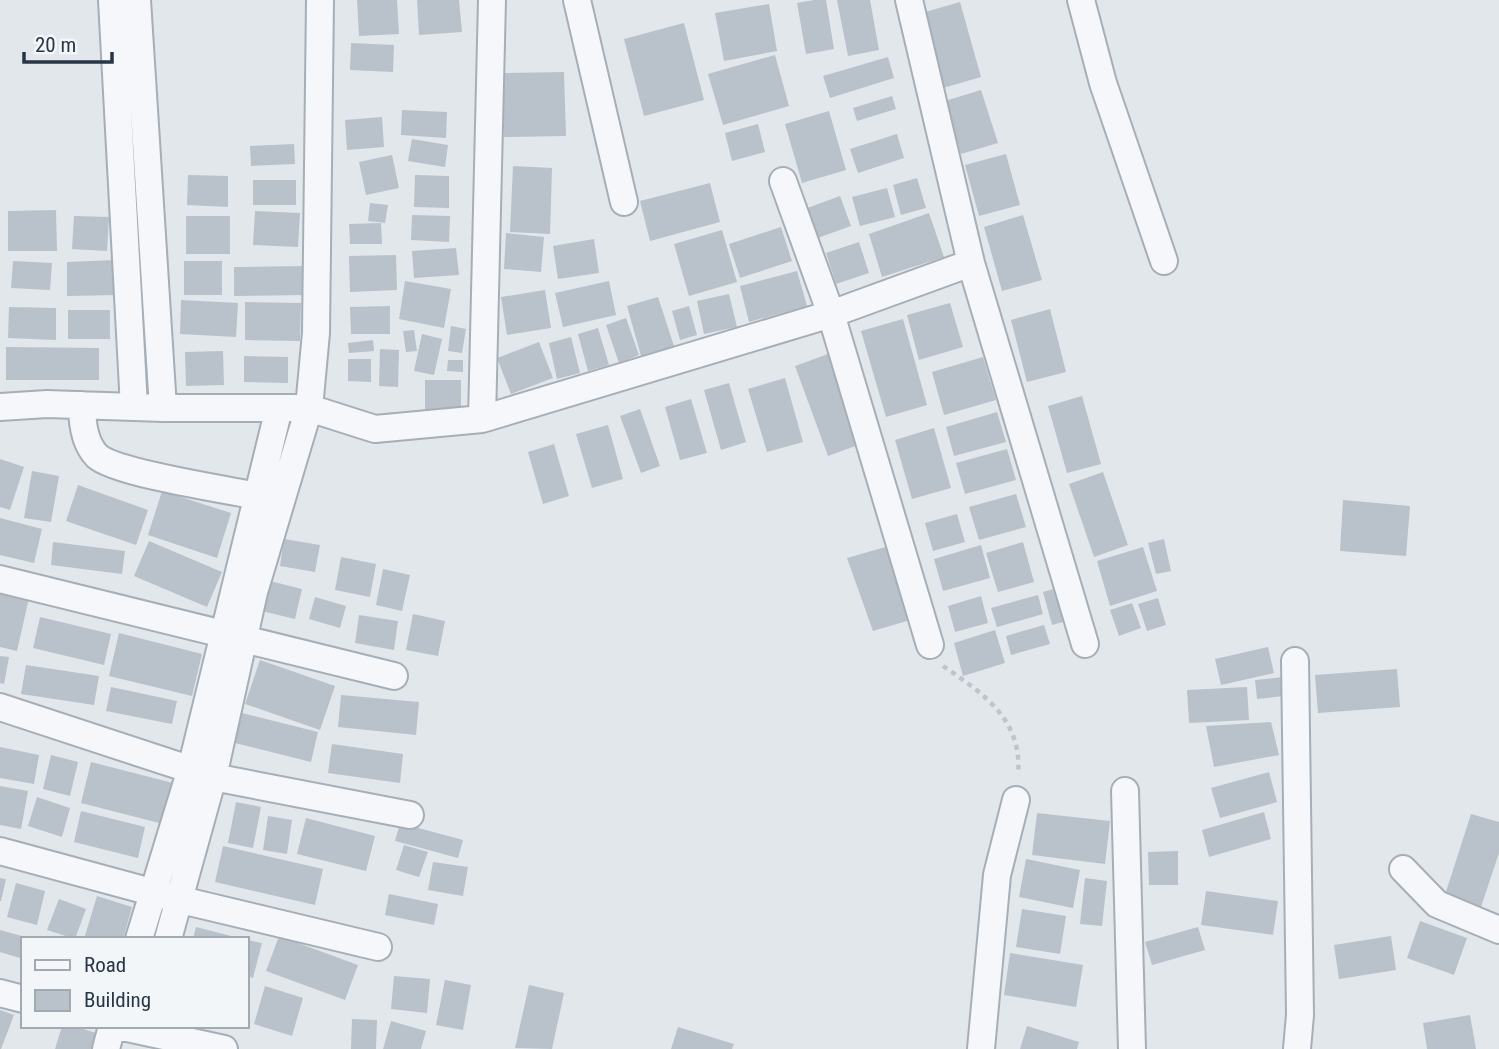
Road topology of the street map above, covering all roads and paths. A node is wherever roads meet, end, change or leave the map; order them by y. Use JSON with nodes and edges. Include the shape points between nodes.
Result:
{"nodes":[{"id":1,"x":112,"y":0,"type":"edge"},
{"id":2,"x":137,"y":0,"type":"edge"},
{"id":3,"x":320,"y":0,"type":"edge"},
{"id":4,"x":492,"y":0,"type":"edge"},
{"id":5,"x":577,"y":0,"type":"edge"},
{"id":6,"x":909,"y":0,"type":"edge"},
{"id":7,"x":1081,"y":0,"type":"edge"},
{"id":8,"x":783,"y":181,"type":"dead end"},
{"id":9,"x":624,"y":202,"type":"dead end"},
{"id":10,"x":1164,"y":261,"type":"dead end"},
{"id":11,"x":971,"y":263,"type":"junction"},
{"id":12,"x":831,"y":314,"type":"junction"},
{"id":13,"x":82,"y":405,"type":"junction"},
{"id":14,"x":0,"y":407,"type":"edge"},
{"id":15,"x":134,"y":407,"type":"junction"},
{"id":16,"x":163,"y":408,"type":"junction"},
{"id":17,"x":279,"y":408,"type":"junction"},
{"id":18,"x":309,"y":408,"type":"junction"},
{"id":19,"x":482,"y":419,"type":"junction"},
{"id":20,"x":258,"y":496,"type":"junction"},
{"id":21,"x":0,"y":579,"type":"edge"},
{"id":22,"x":233,"y":635,"type":"junction"},
{"id":23,"x":1085,"y":644,"type":"dead end"},
{"id":24,"x":930,"y":645,"type":"joint"},
{"id":25,"x":1295,"y":661,"type":"dead end"},
{"id":26,"x":394,"y":676,"type":"dead end"},
{"id":27,"x":0,"y":707,"type":"edge"},
{"id":28,"x":202,"y":773,"type":"junction"},
{"id":29,"x":1125,"y":791,"type":"dead end"},
{"id":30,"x":1016,"y":800,"type":"joint"},
{"id":31,"x":410,"y":815,"type":"dead end"},
{"id":32,"x":0,"y":851,"type":"edge"},
{"id":33,"x":1403,"y":869,"type":"dead end"},
{"id":34,"x":153,"y":892,"type":"junction"},
{"id":35,"x":181,"y":900,"type":"junction"},
{"id":36,"x":1499,"y":930,"type":"edge"},
{"id":37,"x":140,"y":937,"type":"edge"},
{"id":38,"x":170,"y":937,"type":"edge"},
{"id":39,"x":378,"y":947,"type":"dead end"},
{"id":40,"x":0,"y":993,"type":"edge"},
{"id":41,"x":21,"y":998,"type":"edge"},
{"id":42,"x":111,"y":1028,"type":"edge"},
{"id":43,"x":132,"y":1033,"type":"edge"},
{"id":44,"x":106,"y":1049,"type":"edge"},
{"id":45,"x":224,"y":1049,"type":"edge"},
{"id":46,"x":981,"y":1049,"type":"edge"},
{"id":47,"x":1132,"y":1049,"type":"edge"},
{"id":48,"x":1297,"y":1049,"type":"edge"}],
"edges":[{"from":1,"to":15,"type":"street"},
{"from":2,"to":16,"type":"street"},
{"from":3,"to":18,"type":"street","via":[[316,333]]},
{"from":4,"to":19,"type":"street"},
{"from":5,"to":9,"type":"street"},
{"from":6,"to":11,"type":"street"},
{"from":7,"to":10,"type":"street","via":[[1103,83]]},
{"from":8,"to":12,"type":"street"},
{"from":11,"to":12,"type":"street"},
{"from":11,"to":23,"type":"street"},
{"from":12,"to":19,"type":"street"},
{"from":12,"to":24,"type":"street"},
{"from":13,"to":14,"type":"street"},
{"from":13,"to":15,"type":"street"},
{"from":13,"to":20,"type":"street","via":[[82,425],[97,456],[120,466]]},
{"from":15,"to":16,"type":"street"},
{"from":16,"to":17,"type":"street"},
{"from":17,"to":18,"type":"street"},
{"from":17,"to":20,"type":"street"},
{"from":18,"to":19,"type":"street","via":[[375,429]]},
{"from":18,"to":22,"type":"street"},
{"from":20,"to":22,"type":"street"},
{"from":21,"to":22,"type":"street"},
{"from":22,"to":26,"type":"street"},
{"from":22,"to":28,"type":"street"},
{"from":24,"to":30,"type":"path","via":[[942,666],[986,697],[1013,732],[1018,746]]},
{"from":25,"to":48,"type":"street"},
{"from":27,"to":28,"type":"street"},
{"from":28,"to":31,"type":"street"},
{"from":28,"to":34,"type":"street"},
{"from":28,"to":35,"type":"street"},
{"from":29,"to":47,"type":"street"},
{"from":30,"to":46,"type":"street","via":[[997,875]]},
{"from":32,"to":34,"type":"street"},
{"from":33,"to":36,"type":"street","via":[[1437,904]]},
{"from":34,"to":35,"type":"street"},
{"from":34,"to":37,"type":"street"},
{"from":35,"to":38,"type":"street"},
{"from":35,"to":39,"type":"street"},
{"from":40,"to":41,"type":"street"},
{"from":42,"to":44,"type":"street"},
{"from":43,"to":45,"type":"street"}]}
